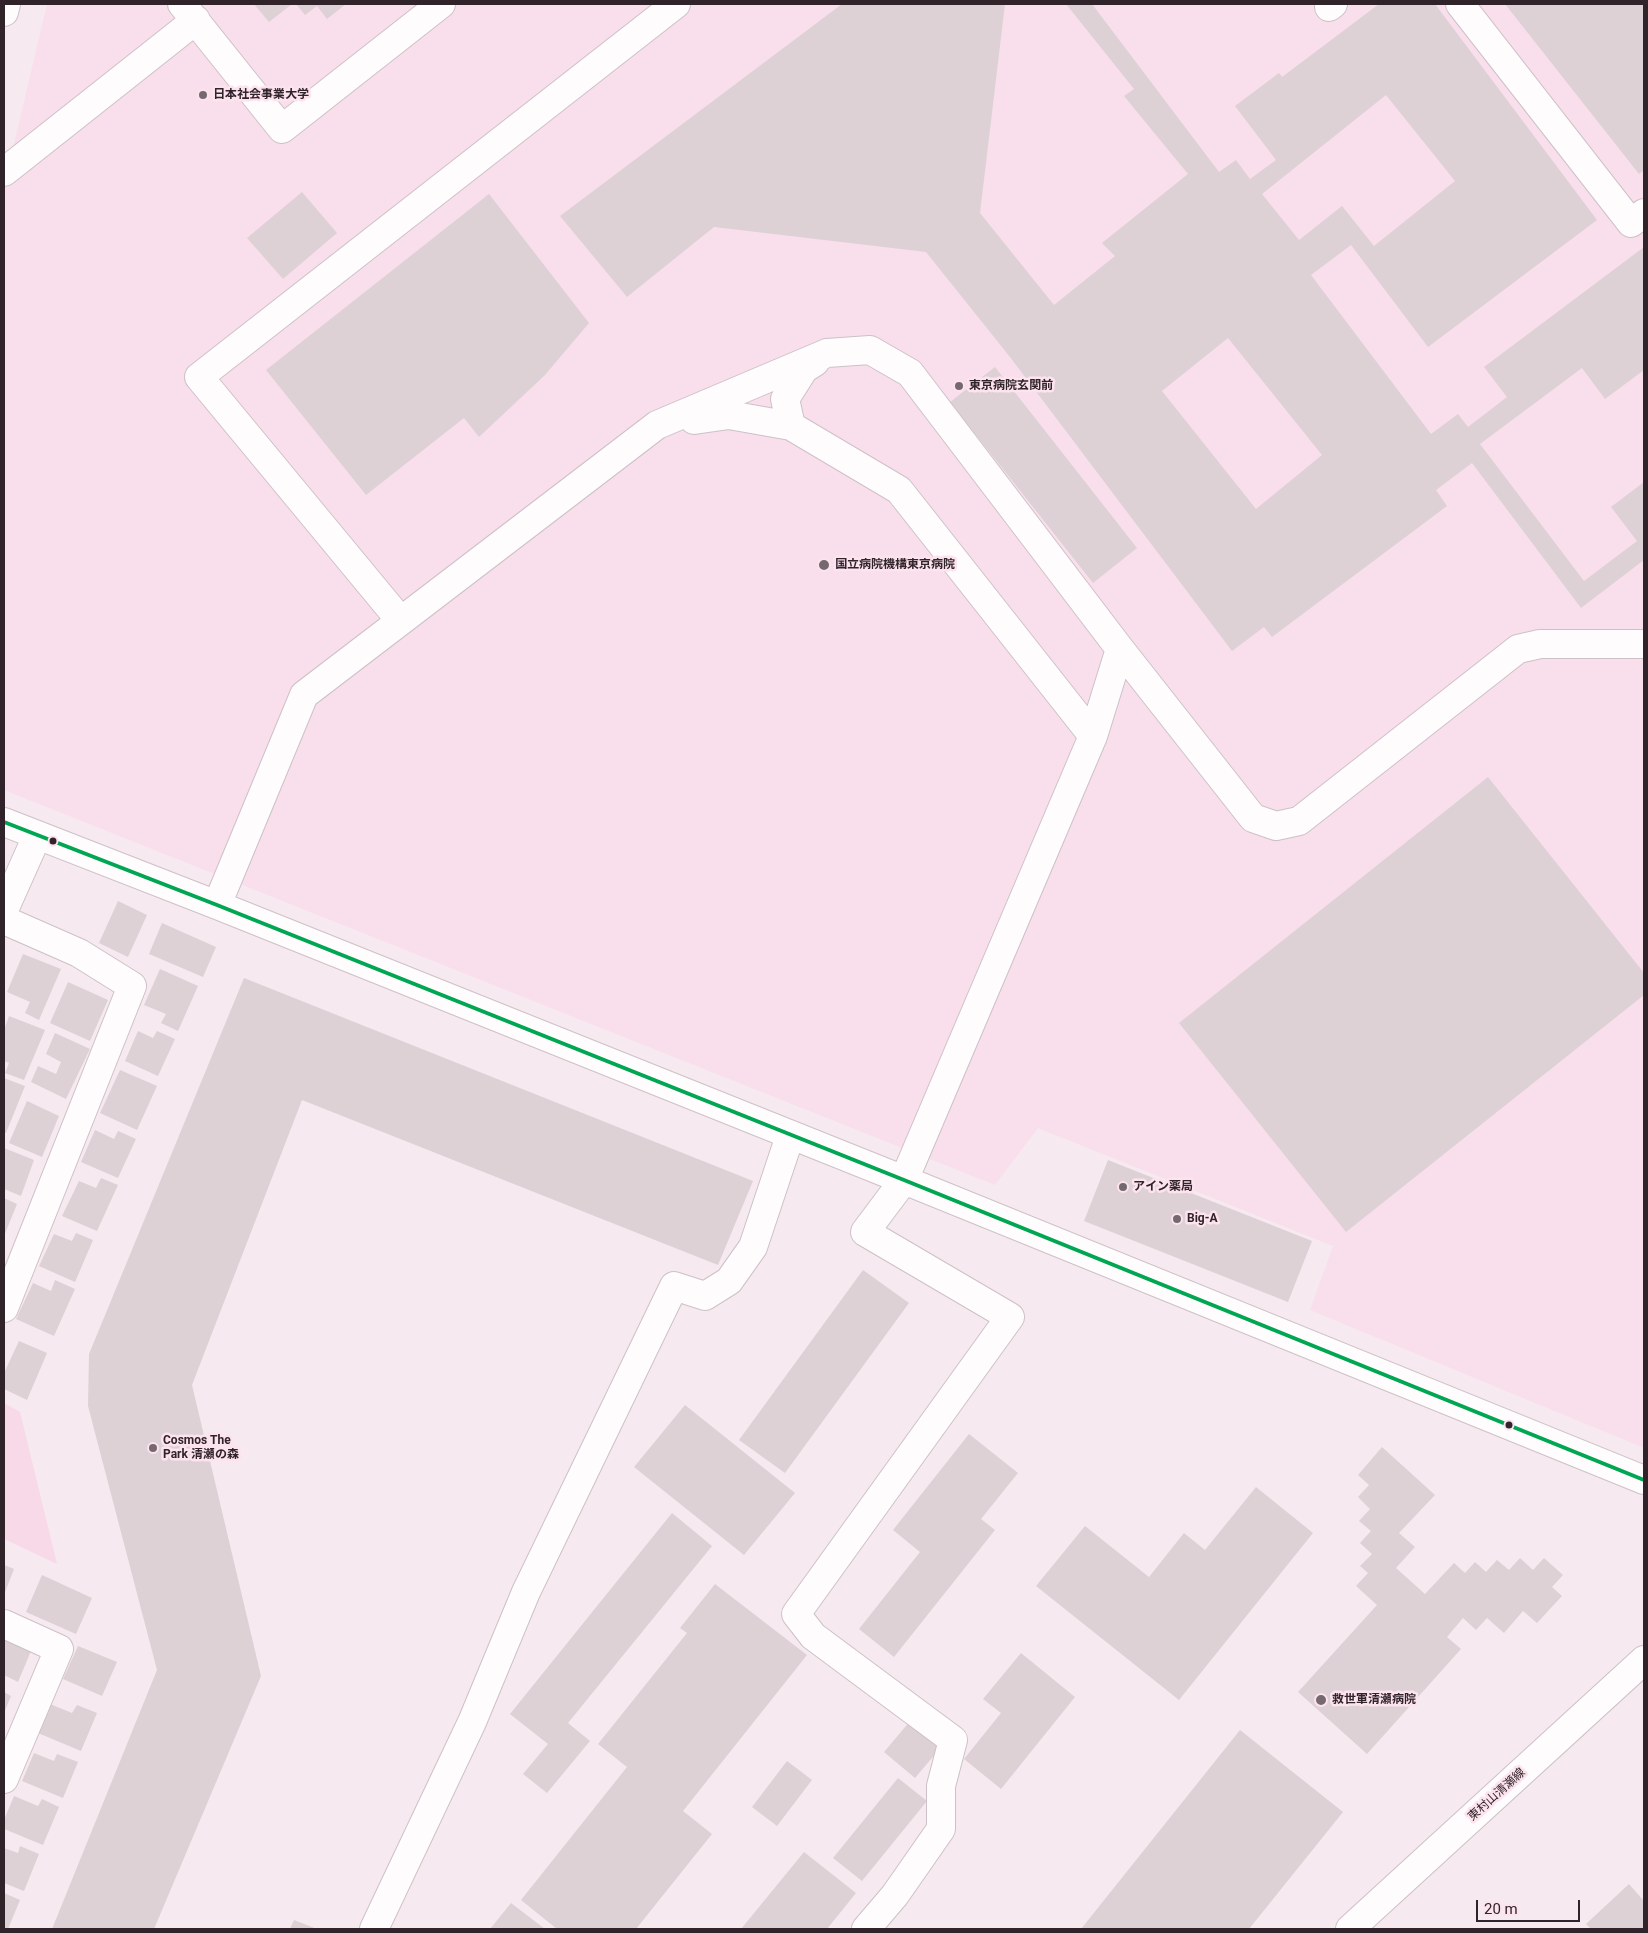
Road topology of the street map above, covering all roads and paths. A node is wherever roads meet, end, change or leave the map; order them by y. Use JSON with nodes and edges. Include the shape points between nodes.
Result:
{"nodes":[{"id":1,"x":6,"y":4,"type":"edge"},
{"id":2,"x":441,"y":4,"type":"edge"},
{"id":3,"x":676,"y":4,"type":"edge"},
{"id":4,"x":1460,"y":4,"type":"edge"},
{"id":5,"x":4,"y":12,"type":"edge"},
{"id":6,"x":189,"y":12,"type":"edge"},
{"id":7,"x":4,"y":172,"type":"edge"},
{"id":8,"x":1644,"y":212,"type":"edge"},
{"id":9,"x":827,"y":353,"type":"junction"},
{"id":10,"x":658,"y":425,"type":"junction"},
{"id":11,"x":790,"y":426,"type":"junction"},
{"id":12,"x":400,"y":620,"type":"junction"},
{"id":13,"x":1644,"y":644,"type":"edge"},
{"id":14,"x":1120,"y":649,"type":"junction"},
{"id":15,"x":1092,"y":736,"type":"junction"},
{"id":16,"x":4,"y":822,"type":"edge"},
{"id":17,"x":37,"y":836,"type":"junction"},
{"id":18,"x":217,"y":905,"type":"junction"},
{"id":19,"x":4,"y":910,"type":"edge"},
{"id":20,"x":4,"y":920,"type":"edge"},
{"id":21,"x":790,"y":1136,"type":"junction"},
{"id":22,"x":904,"y":1180,"type":"junction"},
{"id":23,"x":4,"y":1308,"type":"edge"},
{"id":24,"x":1644,"y":1480,"type":"edge"},
{"id":25,"x":4,"y":1624,"type":"edge"},
{"id":26,"x":1644,"y":1660,"type":"edge"},
{"id":27,"x":4,"y":1779,"type":"edge"},
{"id":28,"x":374,"y":1929,"type":"edge"},
{"id":29,"x":866,"y":1929,"type":"edge"},
{"id":30,"x":1350,"y":1929,"type":"edge"}],
"edges":[{"from":1,"to":5,"type":"street"},
{"from":2,"to":6,"type":"street","via":[[282,129]]},
{"from":3,"to":12,"type":"street","via":[[199,377]]},
{"from":4,"to":8,"type":"street","via":[[1631,223]]},
{"from":6,"to":7,"type":"street"},
{"from":9,"to":10,"type":"street"},
{"from":9,"to":11,"type":"street","via":[[804,369],[785,399]]},
{"from":9,"to":14,"type":"street","via":[[870,350],[910,373]]},
{"from":10,"to":11,"type":"street","via":[[729,415]]},
{"from":10,"to":12,"type":"street"},
{"from":11,"to":15,"type":"street","via":[[899,490]]},
{"from":12,"to":18,"type":"street","via":[[304,695]]},
{"from":13,"to":14,"type":"street","via":[[1540,644],[1518,649],[1299,821],[1276,826],[1253,818]]},
{"from":14,"to":15,"type":"street"},
{"from":15,"to":22,"type":"street"},
{"from":16,"to":17,"type":"street"},
{"from":17,"to":18,"type":"street"},
{"from":17,"to":19,"type":"street"},
{"from":18,"to":21,"type":"street"},
{"from":20,"to":23,"type":"street","via":[[80,953],[132,986]]},
{"from":21,"to":22,"type":"street"},
{"from":21,"to":28,"type":"street","via":[[753,1247],[729,1281],[705,1296],[674,1286],[526,1592],[472,1722]]},
{"from":22,"to":24,"type":"street"},
{"from":22,"to":29,"type":"street","via":[[865,1232],[1010,1317],[796,1614],[813,1636],[953,1740],[941,1786],[941,1829],[895,1895]]},
{"from":25,"to":27,"type":"street","via":[[59,1649]]},
{"from":26,"to":30,"type":"street","name":"東村山清瀬線"}]}
